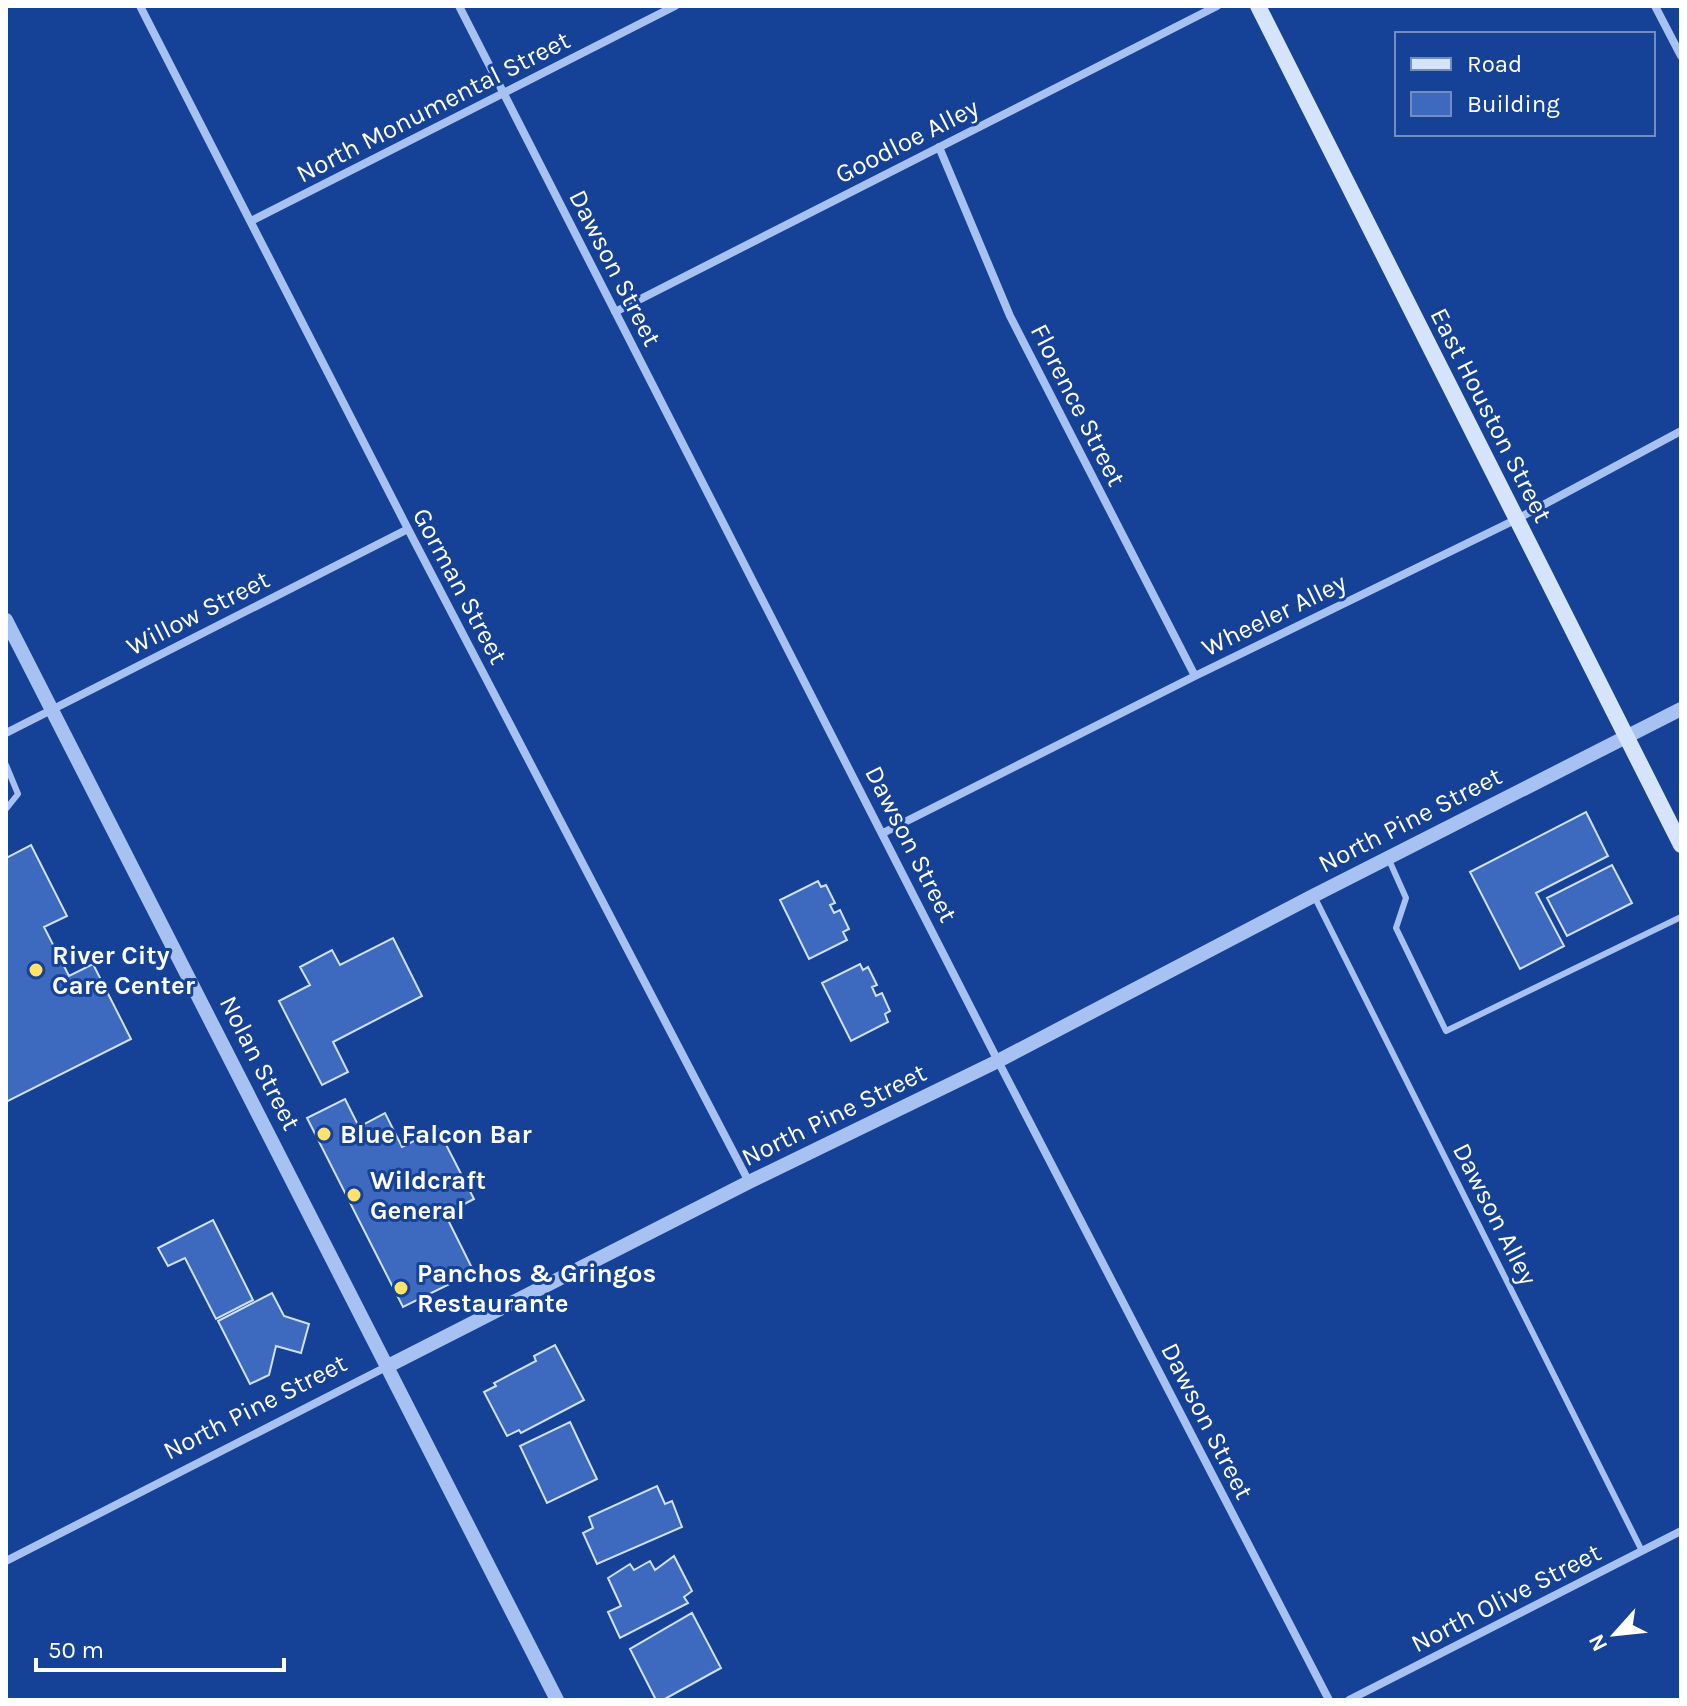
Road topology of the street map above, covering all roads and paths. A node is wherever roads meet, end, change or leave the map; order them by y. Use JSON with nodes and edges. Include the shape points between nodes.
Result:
{"nodes":[{"id":1,"x":140,"y":6,"type":"edge"},
{"id":2,"x":459,"y":6,"type":"edge"},
{"id":3,"x":675,"y":6,"type":"edge"},
{"id":4,"x":1217,"y":6,"type":"edge"},
{"id":5,"x":1258,"y":6,"type":"edge"},
{"id":6,"x":1655,"y":6,"type":"edge"},
{"id":7,"x":1681,"y":56,"type":"edge"},
{"id":8,"x":504,"y":94,"type":"junction"},
{"id":9,"x":939,"y":147,"type":"junction"},
{"id":10,"x":251,"y":221,"type":"junction"},
{"id":11,"x":615,"y":312,"type":"junction"},
{"id":12,"x":1681,"y":431,"type":"edge"},
{"id":13,"x":1517,"y":519,"type":"junction"},
{"id":14,"x":408,"y":529,"type":"junction"},
{"id":15,"x":6,"y":620,"type":"edge"},
{"id":16,"x":1195,"y":676,"type":"junction"},
{"id":17,"x":52,"y":709,"type":"junction"},
{"id":18,"x":1681,"y":709,"type":"edge"},
{"id":19,"x":6,"y":733,"type":"edge"},
{"id":20,"x":1627,"y":736,"type":"junction"},
{"id":21,"x":6,"y":765,"type":"edge"},
{"id":22,"x":6,"y":809,"type":"edge"},
{"id":23,"x":883,"y":833,"type":"junction"},
{"id":24,"x":1681,"y":845,"type":"edge"},
{"id":25,"x":1388,"y":858,"type":"junction"},
{"id":26,"x":1313,"y":896,"type":"junction"},
{"id":27,"x":1681,"y":917,"type":"edge"},
{"id":28,"x":998,"y":1061,"type":"junction"},
{"id":29,"x":749,"y":1182,"type":"junction"},
{"id":30,"x":388,"y":1366,"type":"junction"},
{"id":31,"x":1681,"y":1531,"type":"edge"},
{"id":32,"x":1642,"y":1551,"type":"junction"},
{"id":33,"x":6,"y":1561,"type":"edge"},
{"id":34,"x":557,"y":1700,"type":"edge"},
{"id":35,"x":1329,"y":1700,"type":"edge"},
{"id":36,"x":1349,"y":1700,"type":"edge"}],
"edges":[{"from":1,"to":10,"type":"street","name":"Gorman Street"},
{"from":2,"to":8,"type":"street","name":"Dawson Street"},
{"from":3,"to":8,"type":"street","name":"North Monumental Street"},
{"from":4,"to":9,"type":"street","name":"Goodloe Alley"},
{"from":5,"to":13,"type":"main road","name":"East Houston Street"},
{"from":6,"to":7,"type":"street"},
{"from":8,"to":10,"type":"street","name":"North Monumental Street"},
{"from":8,"to":11,"type":"street","name":"Dawson Street"},
{"from":9,"to":11,"type":"street","name":"Goodloe Alley"},
{"from":9,"to":16,"type":"street","name":"Florence Street","via":[[1010,316]]},
{"from":10,"to":14,"type":"street","name":"Gorman Street"},
{"from":11,"to":23,"type":"street","name":"Dawson Street"},
{"from":12,"to":13,"type":"street","name":"Wheeler Alley"},
{"from":13,"to":16,"type":"street","name":"Wheeler Alley"},
{"from":13,"to":20,"type":"main road","name":"East Houston Street"},
{"from":14,"to":17,"type":"street","name":"Willow Street"},
{"from":14,"to":29,"type":"street","name":"Gorman Street"},
{"from":15,"to":17,"type":"street","name":"Nolan Street"},
{"from":16,"to":23,"type":"street","name":"Wheeler Alley"},
{"from":17,"to":19,"type":"street","name":"Willow Street"},
{"from":17,"to":30,"type":"street","name":"Nolan Street"},
{"from":18,"to":20,"type":"street","name":"North Pine Street"},
{"from":20,"to":24,"type":"main road","name":"East Houston Street"},
{"from":20,"to":25,"type":"street","name":"North Pine Street"},
{"from":21,"to":22,"type":"lane","via":[[18,794]]},
{"from":23,"to":28,"type":"street","name":"Dawson Street"},
{"from":25,"to":26,"type":"street","name":"North Pine Street"},
{"from":25,"to":27,"type":"lane","via":[[1406,898],[1396,928],[1446,1031]]},
{"from":26,"to":28,"type":"street","name":"North Pine Street"},
{"from":26,"to":32,"type":"lane","name":"Dawson Alley"},
{"from":28,"to":29,"type":"street","name":"North Pine Street"},
{"from":28,"to":35,"type":"street","name":"Dawson Street"},
{"from":29,"to":30,"type":"street","name":"North Pine Street"},
{"from":30,"to":33,"type":"street","name":"North Pine Street"},
{"from":30,"to":34,"type":"street","name":"Nolan Street"},
{"from":31,"to":32,"type":"street","name":"North Olive Street"},
{"from":32,"to":36,"type":"street","name":"North Olive Street"}]}
